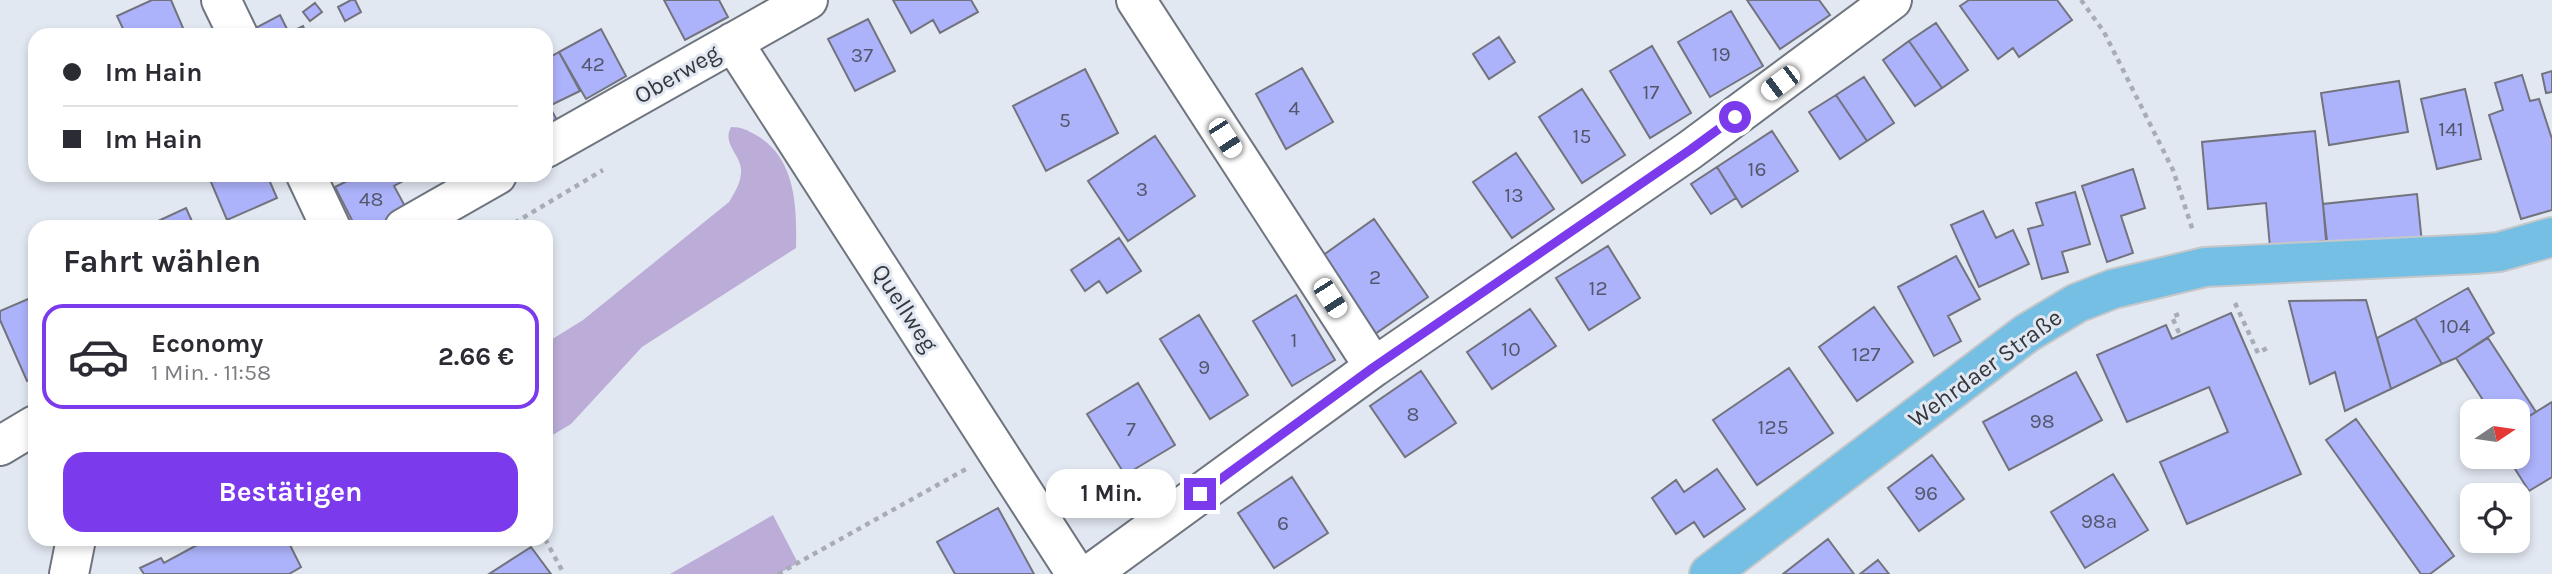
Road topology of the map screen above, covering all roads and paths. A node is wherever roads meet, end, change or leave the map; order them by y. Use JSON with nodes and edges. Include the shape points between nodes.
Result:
{"nodes":[{"id":1,"x":220,"y":0,"type":"edge"},
{"id":2,"x":808,"y":0,"type":"edge"},
{"id":3,"x":1136,"y":0,"type":"edge"},
{"id":4,"x":1892,"y":0,"type":"edge"},
{"id":5,"x":2081,"y":0,"type":"edge"},
{"id":6,"x":234,"y":28,"type":"edge"},
{"id":7,"x":733,"y":42,"type":"junction"},
{"id":8,"x":553,"y":144,"type":"edge"},
{"id":9,"x":603,"y":170,"type":"dead end"},
{"id":10,"x":309,"y":182,"type":"edge"},
{"id":11,"x":485,"y":182,"type":"edge"},
{"id":12,"x":2189,"y":219,"type":"dead end"},
{"id":13,"x":327,"y":220,"type":"edge"},
{"id":14,"x":418,"y":220,"type":"edge"},
{"id":15,"x":519,"y":220,"type":"edge"},
{"id":16,"x":2552,"y":237,"type":"edge"},
{"id":17,"x":2234,"y":300,"type":"dead end"},
{"id":18,"x":2182,"y":313,"type":"dead end"},
{"id":19,"x":2180,"y":335,"type":"dead end"},
{"id":20,"x":2267,"y":348,"type":"dead end"},
{"id":21,"x":1374,"y":367,"type":"junction"},
{"id":22,"x":28,"y":429,"type":"edge"},
{"id":23,"x":0,"y":446,"type":"edge"},
{"id":24,"x":997,"y":452,"type":"junction"},
{"id":25,"x":75,"y":546,"type":"edge"},
{"id":26,"x":549,"y":546,"type":"edge"},
{"id":27,"x":69,"y":574,"type":"edge"},
{"id":28,"x":564,"y":574,"type":"edge"},
{"id":29,"x":778,"y":574,"type":"edge"},
{"id":30,"x":1076,"y":574,"type":"edge"},
{"id":31,"x":1090,"y":574,"type":"edge"},
{"id":32,"x":1709,"y":574,"type":"edge"}],
"edges":[{"from":1,"to":6,"type":"street"},
{"from":2,"to":7,"type":"street","name":"Oberweg"},
{"from":3,"to":21,"type":"street"},
{"from":4,"to":21,"type":"street","via":[[1690,150]]},
{"from":5,"to":12,"type":"path","via":[[2104,32],[2162,147]]},
{"from":7,"to":8,"type":"street","name":"Oberweg"},
{"from":7,"to":24,"type":"street","name":"Quellweg"},
{"from":9,"to":15,"type":"path"},
{"from":10,"to":13,"type":"street"},
{"from":11,"to":14,"type":"street"},
{"from":16,"to":32,"type":"main road","name":"Wehrdaer Straße","via":[[2499,252],[2205,267],[2113,289],[2077,303],[2027,333]]},
{"from":17,"to":20,"type":"path","via":[[2258,353]]},
{"from":18,"to":19,"type":"path","via":[[2172,317]]},
{"from":21,"to":31,"type":"street"},
{"from":22,"to":23,"type":"street"},
{"from":24,"to":29,"type":"path"},
{"from":24,"to":30,"type":"street","name":"Quellweg"},
{"from":25,"to":27,"type":"street"},
{"from":26,"to":28,"type":"path"}]}
